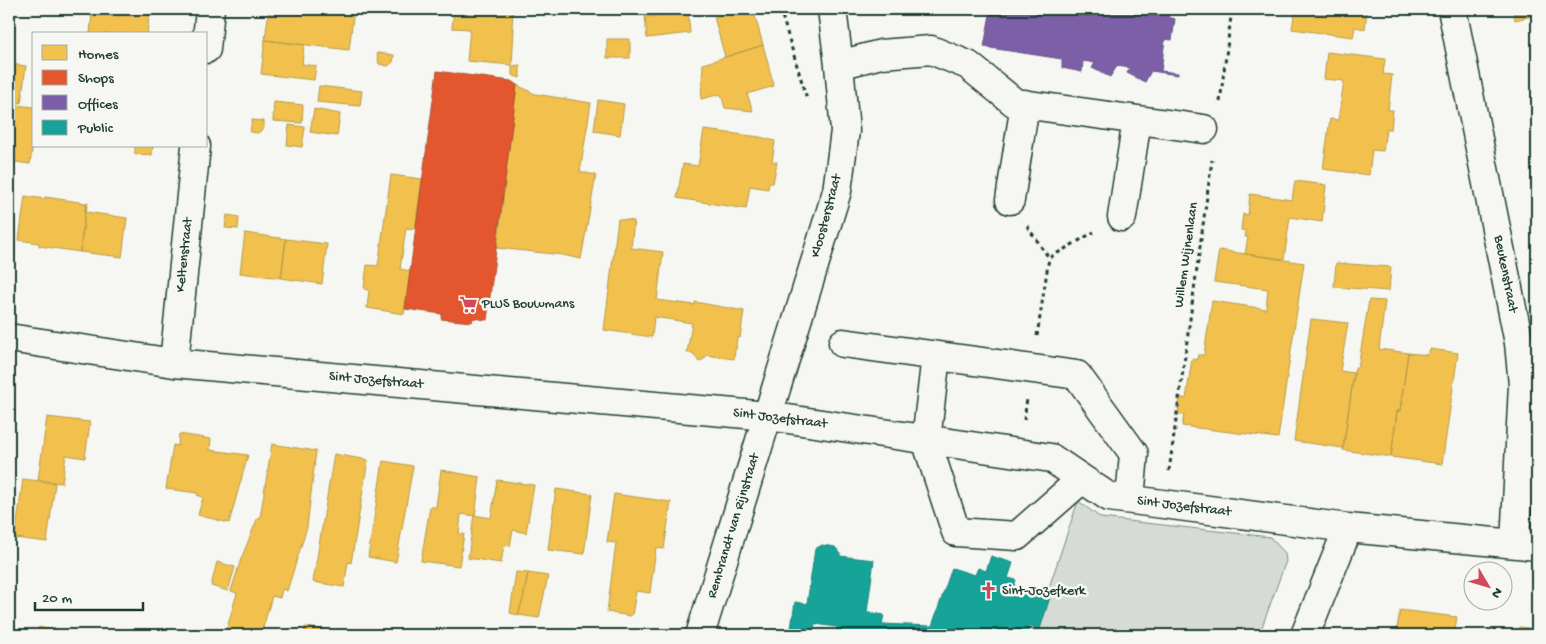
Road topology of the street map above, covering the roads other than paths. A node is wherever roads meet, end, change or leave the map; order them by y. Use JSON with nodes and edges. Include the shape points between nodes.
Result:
{"nodes":[{"id":1,"x":210,"y":9,"type":"edge"},
{"id":2,"x":832,"y":9,"type":"edge"},
{"id":3,"x":1452,"y":9,"type":"edge"},
{"id":4,"x":208,"y":32,"type":"edge"},
{"id":5,"x":839,"y":65,"type":"junction"},
{"id":6,"x":1025,"y":104,"type":"junction"},
{"id":7,"x":1137,"y":120,"type":"junction"},
{"id":8,"x":1209,"y":140,"type":"road end"},
{"id":9,"x":196,"y":148,"type":"edge"},
{"id":10,"x":1010,"y":200,"type":"road end"},
{"id":11,"x":1122,"y":216,"type":"road end"},
{"id":12,"x":9,"y":338,"type":"edge"},
{"id":13,"x":843,"y":343,"type":"dead end"},
{"id":14,"x":936,"y":356,"type":"junction"},
{"id":15,"x":174,"y":363,"type":"junction"},
{"id":16,"x":768,"y":416,"type":"junction"},
{"id":17,"x":926,"y":440,"type":"junction"},
{"id":18,"x":1082,"y":479,"type":"junction"},
{"id":19,"x":1130,"y":499,"type":"junction"},
{"id":20,"x":1348,"y":528,"type":"junction"},
{"id":21,"x":1526,"y":545,"type":"edge"},
{"id":22,"x":700,"y":635,"type":"edge"},
{"id":23,"x":1305,"y":635,"type":"edge"}],
"edges":[{"from":1,"to":4,"type":"street"},
{"from":2,"to":5,"type":"street","name":"Kloosterstraat"},
{"from":3,"to":21,"type":"street","name":"Beukenstraat","via":[[1519,343],[1523,385]]},
{"from":5,"to":6,"type":"street","via":[[881,54],[931,50],[968,65],[1015,103]]},
{"from":5,"to":16,"type":"street","name":"Kloosterstraat","via":[[845,131],[837,191]]},
{"from":6,"to":7,"type":"street"},
{"from":6,"to":10,"type":"street"},
{"from":7,"to":8,"type":"street"},
{"from":7,"to":11,"type":"street"},
{"from":9,"to":15,"type":"street","name":"Keltenstraat"},
{"from":12,"to":15,"type":"street","name":"Sint Jozefstraat"},
{"from":13,"to":14,"type":"street"},
{"from":14,"to":17,"type":"street"},
{"from":14,"to":19,"type":"street","via":[[1077,375],[1134,454]]},
{"from":15,"to":16,"type":"street","name":"Sint Jozefstraat"},
{"from":16,"to":17,"type":"street","name":"Sint Jozefstraat"},
{"from":16,"to":22,"type":"street","name":"Rembrandt van Rijnstraat"},
{"from":17,"to":18,"type":"street","name":"Sint Jozefstraat","via":[[1051,458]]},
{"from":17,"to":18,"type":"street","via":[[956,532],[1017,536]]},
{"from":18,"to":19,"type":"street","name":"Sint Jozefstraat","via":[[1109,497]]},
{"from":19,"to":20,"type":"street","name":"Sint Jozefstraat"},
{"from":20,"to":21,"type":"street","name":"Sint Jozefstraat"},
{"from":20,"to":23,"type":"street"}]}
